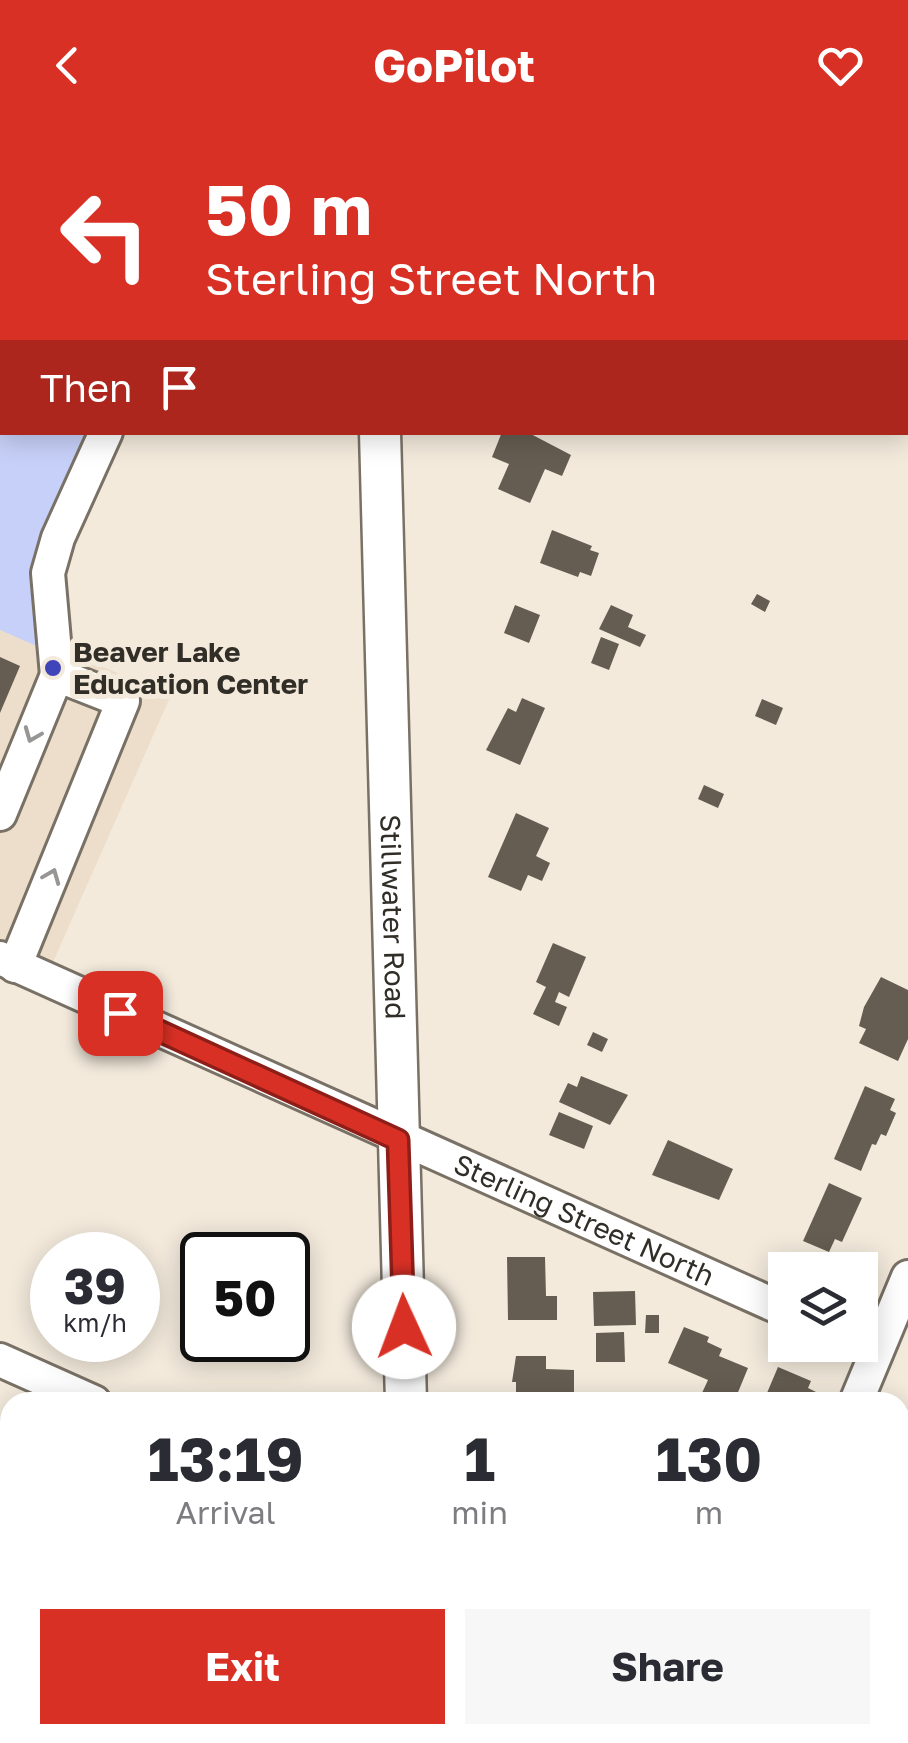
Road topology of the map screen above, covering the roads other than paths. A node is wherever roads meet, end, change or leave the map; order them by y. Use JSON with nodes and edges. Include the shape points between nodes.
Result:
{"nodes":[{"id":1,"x":105,"y":435,"type":"edge"},
{"id":2,"x":380,"y":435,"type":"edge"},
{"id":3,"x":56,"y":674,"type":"junction"},
{"id":4,"x":0,"y":814,"type":"edge"},
{"id":5,"x":8,"y":962,"type":"edge"},
{"id":6,"x":398,"y":1140,"type":"junction"},
{"id":7,"x":908,"y":1277,"type":"edge"},
{"id":8,"x":768,"y":1303,"type":"edge"},
{"id":9,"x":883,"y":1346,"type":"edge"},
{"id":10,"x":0,"y":1360,"type":"edge"},
{"id":11,"x":72,"y":1392,"type":"edge"},
{"id":12,"x":406,"y":1392,"type":"edge"},
{"id":13,"x":861,"y":1392,"type":"edge"}],
"edges":[{"from":1,"to":3,"type":"street","via":[[48,573]]},
{"from":2,"to":6,"type":"main road","name":"Stillwater Road"},
{"from":3,"to":4,"type":"street","one_way":true},
{"from":5,"to":3,"type":"street","one_way":true,"via":[[122,701]]},
{"from":5,"to":6,"type":"street","name":"Sterling Street North"},
{"from":6,"to":8,"type":"street","name":"Sterling Street North"},
{"from":6,"to":12,"type":"main road","name":"Stillwater Road"},
{"from":7,"to":9,"type":"street"},
{"from":9,"to":13,"type":"street"},
{"from":10,"to":11,"type":"street"}]}
